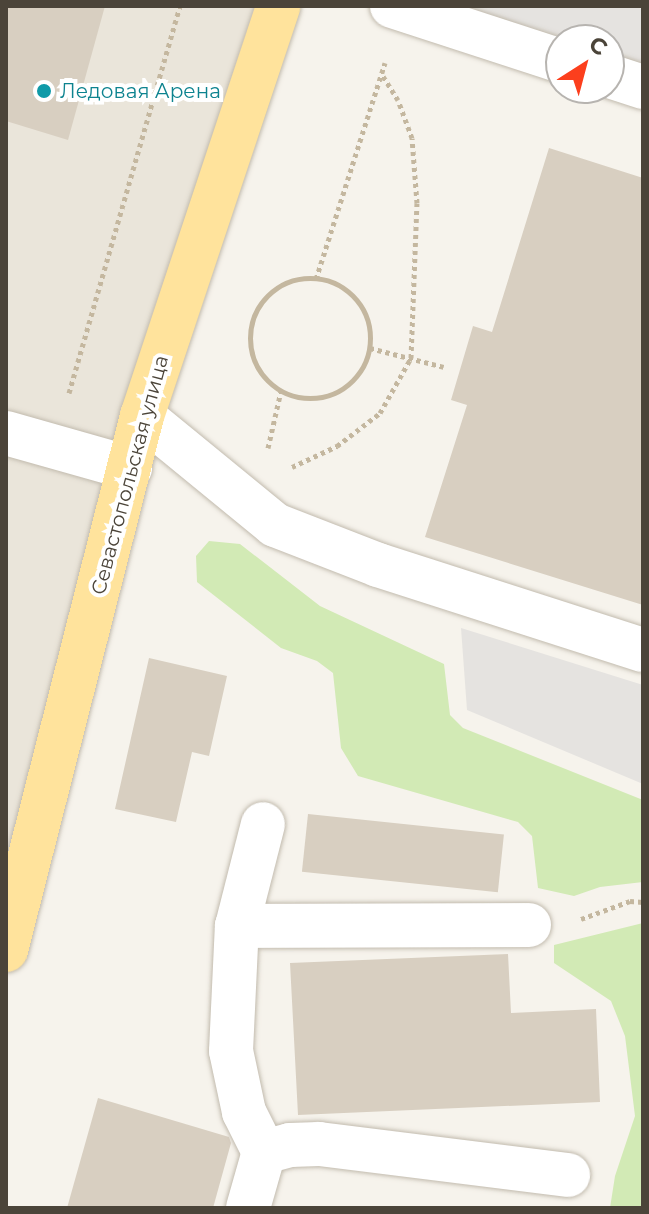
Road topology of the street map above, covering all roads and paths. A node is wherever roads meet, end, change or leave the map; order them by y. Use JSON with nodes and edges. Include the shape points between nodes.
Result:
{"nodes":[{"id":1,"x":180,"y":6,"type":"edge"},
{"id":2,"x":278,"y":6,"type":"edge"},
{"id":3,"x":397,"y":8,"type":"edge"},
{"id":4,"x":545,"y":56,"type":"edge"},
{"id":5,"x":382,"y":74,"type":"junction"},
{"id":6,"x":316,"y":279,"type":"junction"},
{"id":7,"x":370,"y":348,"type":"junction"},
{"id":8,"x":411,"y":358,"type":"junction"},
{"id":9,"x":444,"y":367,"type":"dead end"},
{"id":10,"x":142,"y":416,"type":"junction"},
{"id":11,"x":6,"y":433,"type":"edge"},
{"id":12,"x":54,"y":446,"type":"junction"},
{"id":13,"x":130,"y":468,"type":"junction"},
{"id":14,"x":285,"y":470,"type":"dead end"},
{"id":15,"x":643,"y":650,"type":"edge"},
{"id":16,"x":263,"y":824,"type":"dead end"},
{"id":17,"x":643,"y":902,"type":"edge"},
{"id":18,"x":549,"y":924,"type":"joint"},
{"id":19,"x":237,"y":926,"type":"junction"},
{"id":20,"x":6,"y":950,"type":"edge"},
{"id":21,"x":264,"y":1152,"type":"junction"},
{"id":22,"x":568,"y":1175,"type":"dead end"},
{"id":23,"x":248,"y":1208,"type":"edge"}],
"edges":[{"from":1,"to":12,"type":"path"},
{"from":2,"to":10,"type":"main road","name":"Севастопольская улица"},
{"from":3,"to":4,"type":"lane"},
{"from":3,"to":5,"type":"path"},
{"from":5,"to":6,"type":"path"},
{"from":5,"to":8,"type":"path","via":[[412,138],[417,203]]},
{"from":6,"to":7,"type":"path","via":[[333,282],[356,299],[369,325]]},
{"from":6,"to":7,"type":"path","via":[[297,279],[277,288],[257,309],[250,344],[264,377],[295,397],[330,396],[359,374]]},
{"from":7,"to":8,"type":"path"},
{"from":8,"to":9,"type":"path"},
{"from":8,"to":14,"type":"path","via":[[380,413],[337,446]]},
{"from":10,"to":13,"type":"main road","name":"Севастопольская улица"},
{"from":10,"to":15,"type":"lane","via":[[275,525],[378,565]]},
{"from":11,"to":12,"type":"lane"},
{"from":12,"to":13,"type":"lane"},
{"from":13,"to":20,"type":"main road","name":"Севастопольская улица"},
{"from":16,"to":19,"type":"lane"},
{"from":17,"to":18,"type":"path"},
{"from":18,"to":19,"type":"lane"},
{"from":19,"to":21,"type":"lane","via":[[231,1051],[244,1112]]},
{"from":21,"to":22,"type":"lane","via":[[319,1144]]},
{"from":21,"to":23,"type":"lane"}]}
